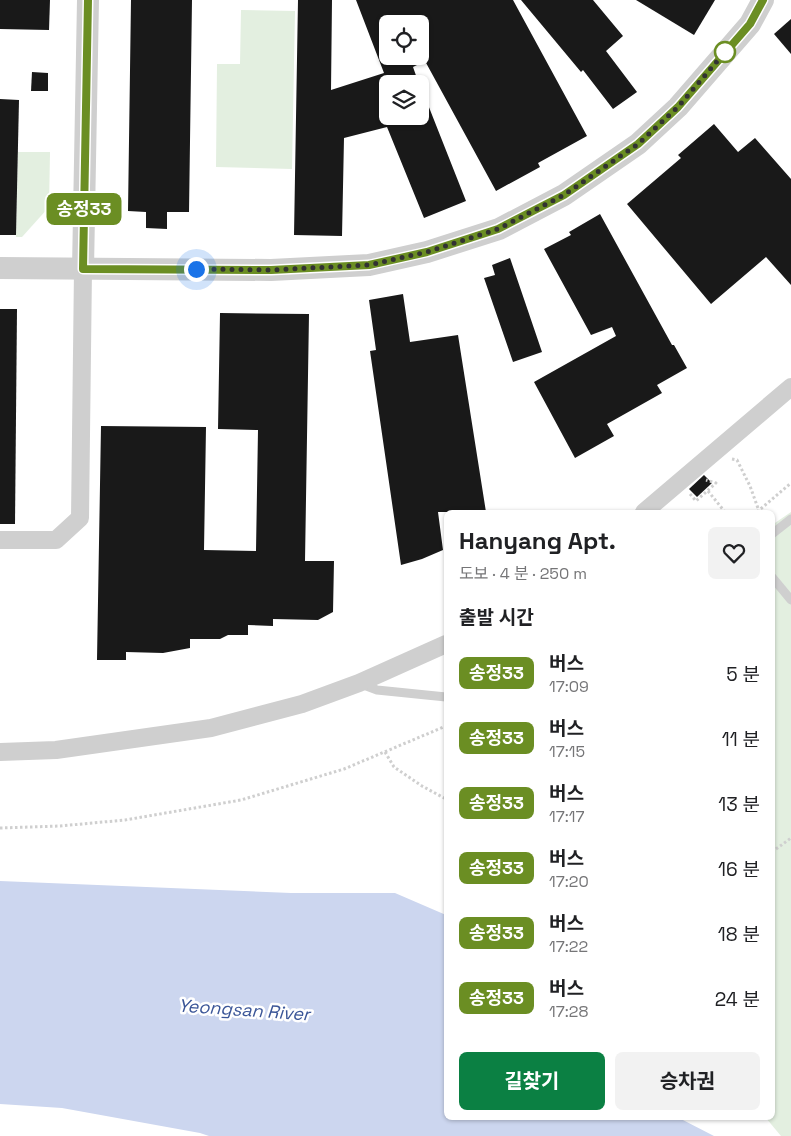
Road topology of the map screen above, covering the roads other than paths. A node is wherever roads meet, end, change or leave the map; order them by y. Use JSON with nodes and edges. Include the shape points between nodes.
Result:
{"nodes":[{"id":1,"x":88,"y":0,"type":"edge"},
{"id":2,"x":763,"y":0,"type":"edge"},
{"id":3,"x":0,"y":268,"type":"edge"},
{"id":4,"x":83,"y":269,"type":"junction"},
{"id":5,"x":791,"y":387,"type":"edge"},
{"id":6,"x":646,"y":510,"type":"edge"},
{"id":7,"x":791,"y":519,"type":"edge"},
{"id":8,"x":775,"y":532,"type":"edge"},
{"id":9,"x":0,"y":540,"type":"edge"},
{"id":10,"x":775,"y":581,"type":"edge"},
{"id":11,"x":791,"y":600,"type":"edge"},
{"id":12,"x":444,"y":645,"type":"edge"},
{"id":13,"x":359,"y":683,"type":"junction"},
{"id":14,"x":444,"y":697,"type":"edge"},
{"id":15,"x":0,"y":752,"type":"edge"}],
"edges":[{"from":1,"to":4,"type":"street"},
{"from":2,"to":4,"type":"street","via":[[750,24],[684,100],[638,144],[564,195],[498,229],[427,252],[369,265],[271,270]]},
{"from":3,"to":4,"type":"street"},
{"from":4,"to":9,"type":"street","via":[[80,518],[56,540]]},
{"from":5,"to":6,"type":"street"},
{"from":7,"to":8,"type":"lane"},
{"from":10,"to":11,"type":"lane"},
{"from":12,"to":13,"type":"street"},
{"from":13,"to":14,"type":"lane","via":[[377,690]]},
{"from":13,"to":15,"type":"street","via":[[302,704],[211,728],[56,750]]}]}
